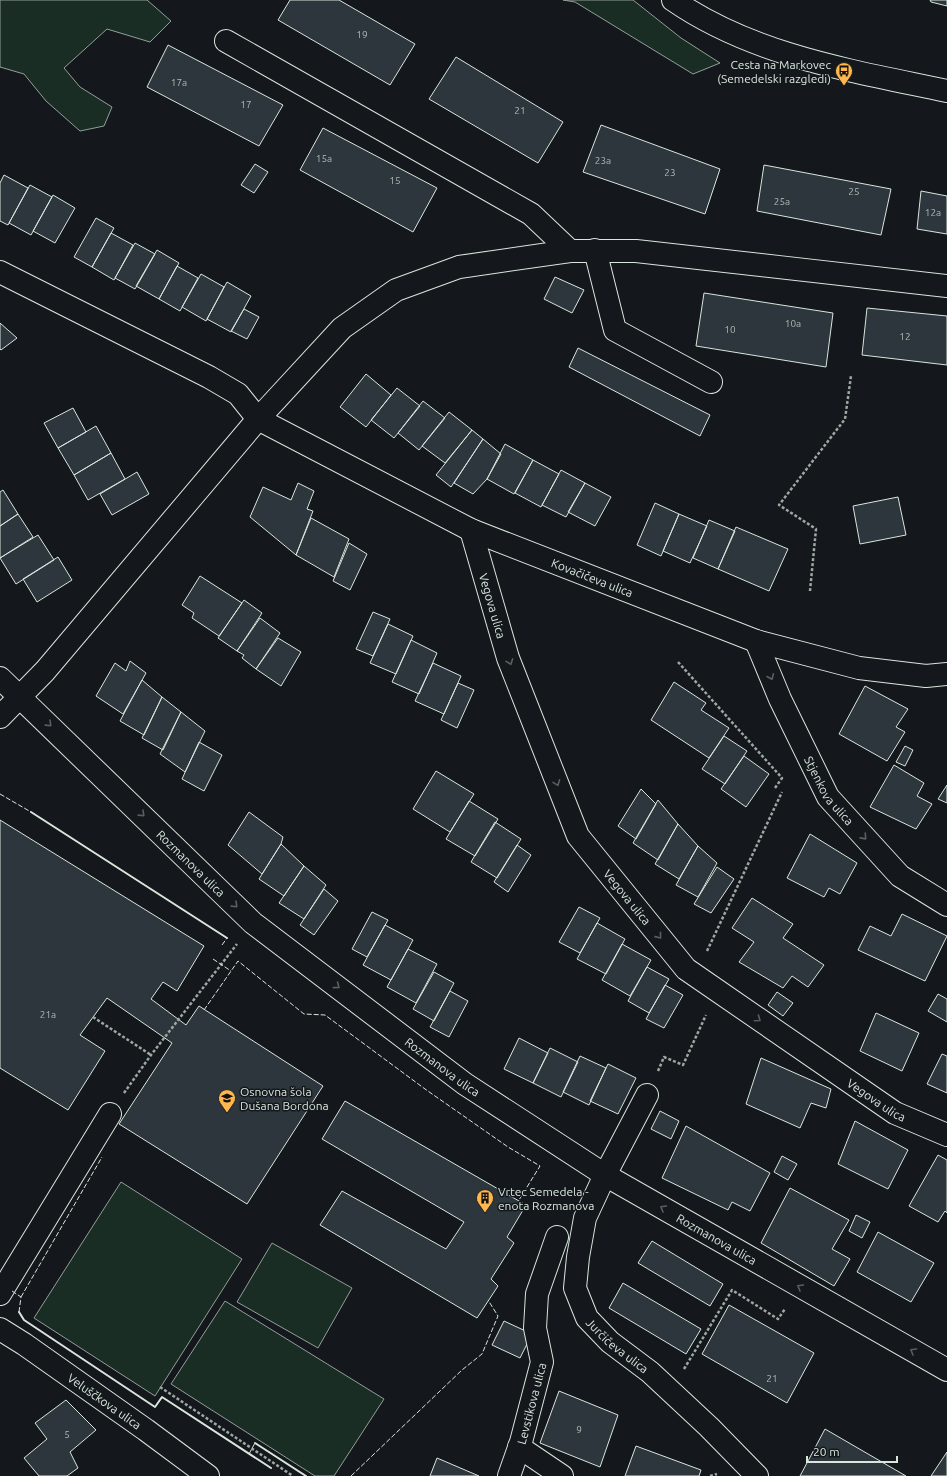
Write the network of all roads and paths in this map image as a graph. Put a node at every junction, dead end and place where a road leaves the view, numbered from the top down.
1 (673, 0) edge
2 (226, 41) dead end
3 (947, 91) edge
4 (595, 250) junction
5 (570, 251) junction
6 (0, 272) edge
7 (947, 286) edge
8 (851, 376) dead end
9 (711, 382) dead end
10 (258, 419) junction
11 (471, 530) junction
12 (810, 591) dead end
13 (756, 642) junction
14 (678, 662) dead end
15 (947, 674) edge
16 (0, 678) edge
17 (21, 697) junction
18 (0, 717) edge
19 (775, 788) dead end
20 (782, 792) dead end
21 (947, 905) edge
22 (220, 965) dead end
23 (695, 975) junction
24 (718, 991) junction
25 (93, 1018) dead end
26 (151, 1055) junction
27 (648, 1095) joint
28 (116, 1106) joint
29 (947, 1135) edge
30 (605, 1175) junction
31 (557, 1237) dead end
32 (0, 1294) edge
33 (778, 1319) dead end
34 (0, 1329) edge
35 (696, 1351) dead end
36 (947, 1370) edge
37 (160, 1387) dead end
38 (519, 1447) junction
39 (208, 1476) edge
40 (294, 1476) edge
41 (510, 1476) edge
42 (562, 1476) edge
43 (757, 1476) edge

1 - 3 street
2 - 5 street
4 - 5 street
4 - 7 street
4 - 9 street
5 - 10 street
6 - 10 street
8 - 12 path
10 - 11 street, Kovačičeva ulica
10 - 17 street
11 - 13 street, Kovačičeva ulica
11 -> 23 street, Vegova ulica
13 - 15 street, Kovačičeva ulica
13 -> 21 street, Stjenkova ulica
14 - 19 path
16 - 17 street, Rozmanova ulica
17 - 18 street
17 -> 30 street, Rozmanova ulica
20 - 23 path
22 - 26 path
23 - 24 street, Vegova ulica
24 - 27 path
24 -> 29 street, Vegova ulica
25 - 26 path
26 - 28 path
27 - 30 street, Jurčičeva ulica
28 - 32 street
36 -> 30 street, Rozmanova ulica
30 - 43 street, Jurčičeva ulica
31 - 38 street, Levstikova ulica
33 - 35 path
34 - 39 street, Veluščkova ulica
37 - 40 path
38 - 41 street, Levstikova ulica
38 - 42 street

